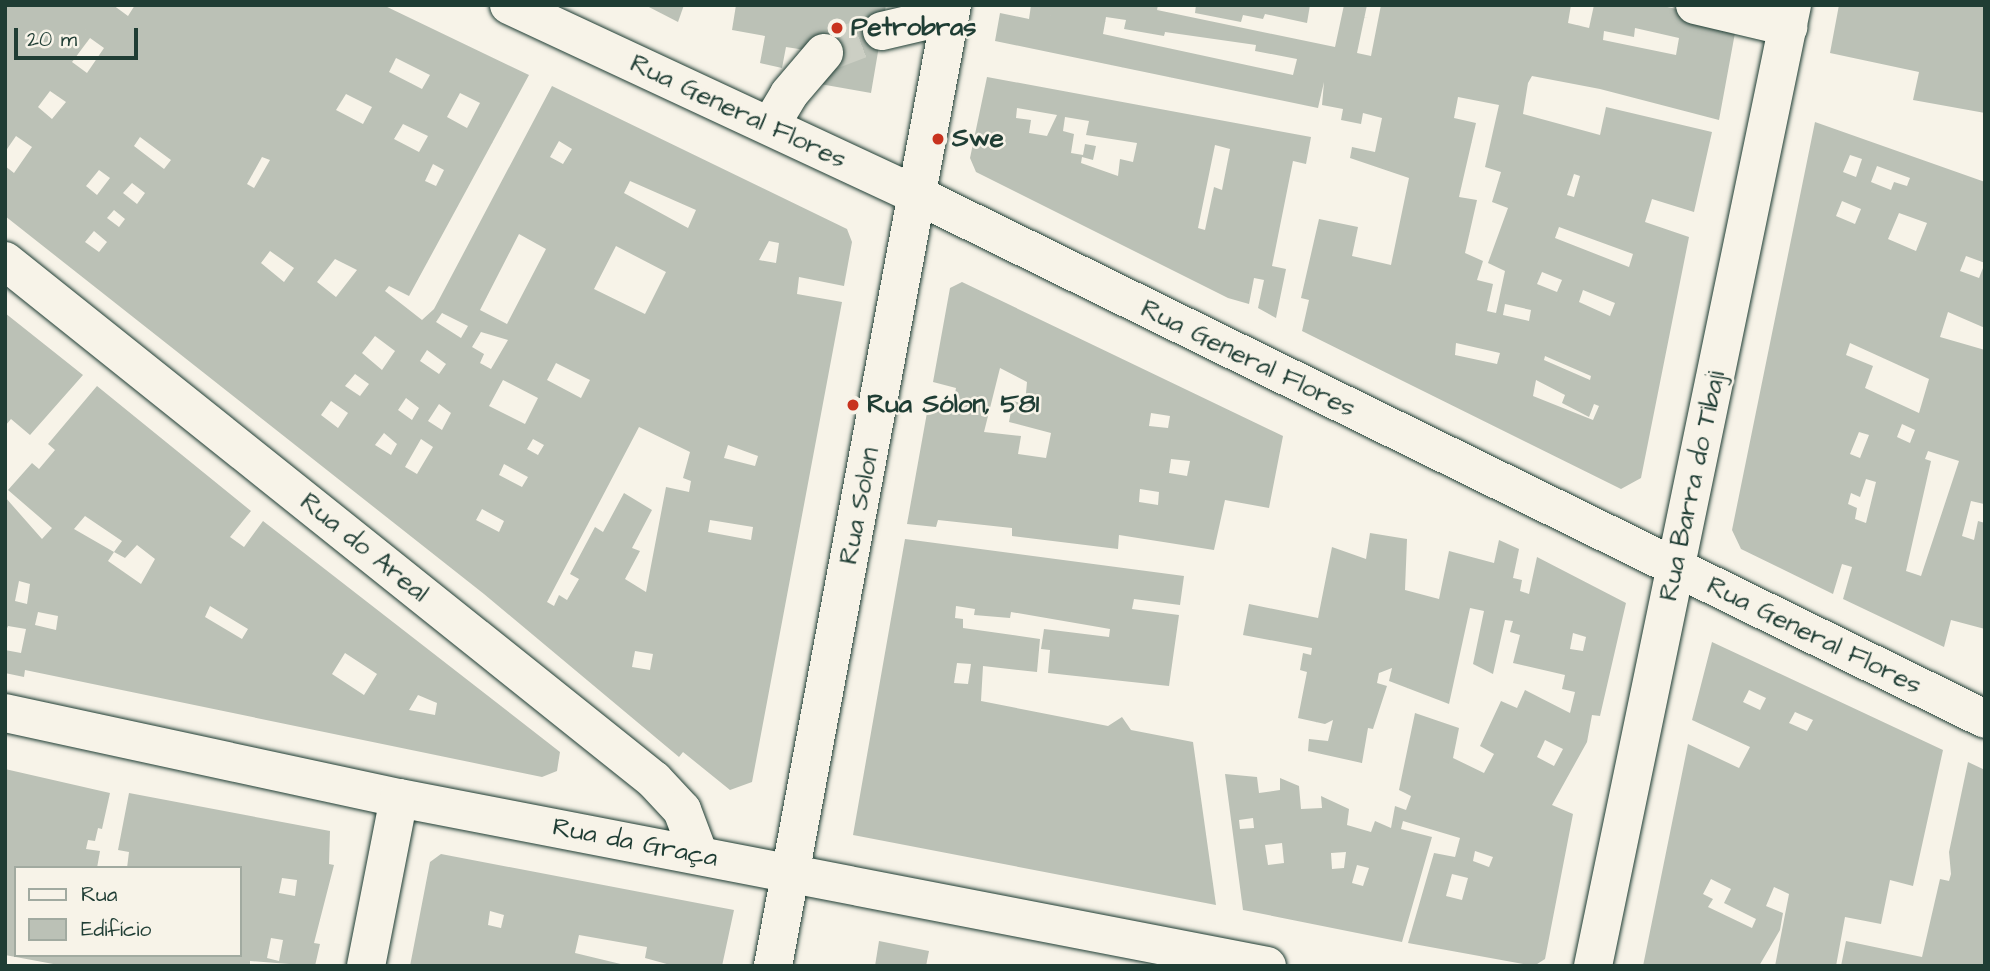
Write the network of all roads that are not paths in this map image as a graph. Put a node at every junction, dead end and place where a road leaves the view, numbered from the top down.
1 (509, 5) edge
2 (1695, 5) edge
3 (951, 10) edge
4 (1790, 16) edge
5 (881, 32) tunnel mouth
6 (824, 53) tunnel mouth
7 (771, 127) junction
8 (919, 196) junction
9 (5, 261) edge
10 (1675, 570) junction
11 (5, 713) edge
12 (1985, 719) edge
13 (399, 798) junction
14 (699, 855) junction
15 (790, 872) junction
16 (366, 966) edge
17 (773, 966) edge
18 (1267, 966) edge
19 (1593, 966) edge

1 - 7 street, Rua General Flores
2 - 4 street
3 - 5 street
3 - 8 street, Rua Solon
4 - 10 street, Rua Barra do Tibaji
6 - 7 street
7 - 8 street, Rua General Flores
8 - 10 street, Rua General Flores
8 - 15 street, Rua Solon
9 - 14 street, Rua do Areal
10 - 12 street, Rua General Flores
10 - 19 street, Rua Barra do Tibaji
11 - 13 street, Rua da Graça
13 - 14 street, Rua da Graça
13 - 16 street
14 - 15 street, Rua da Graça
15 - 17 street, Rua Solon
15 - 18 street, Rua da Graça

